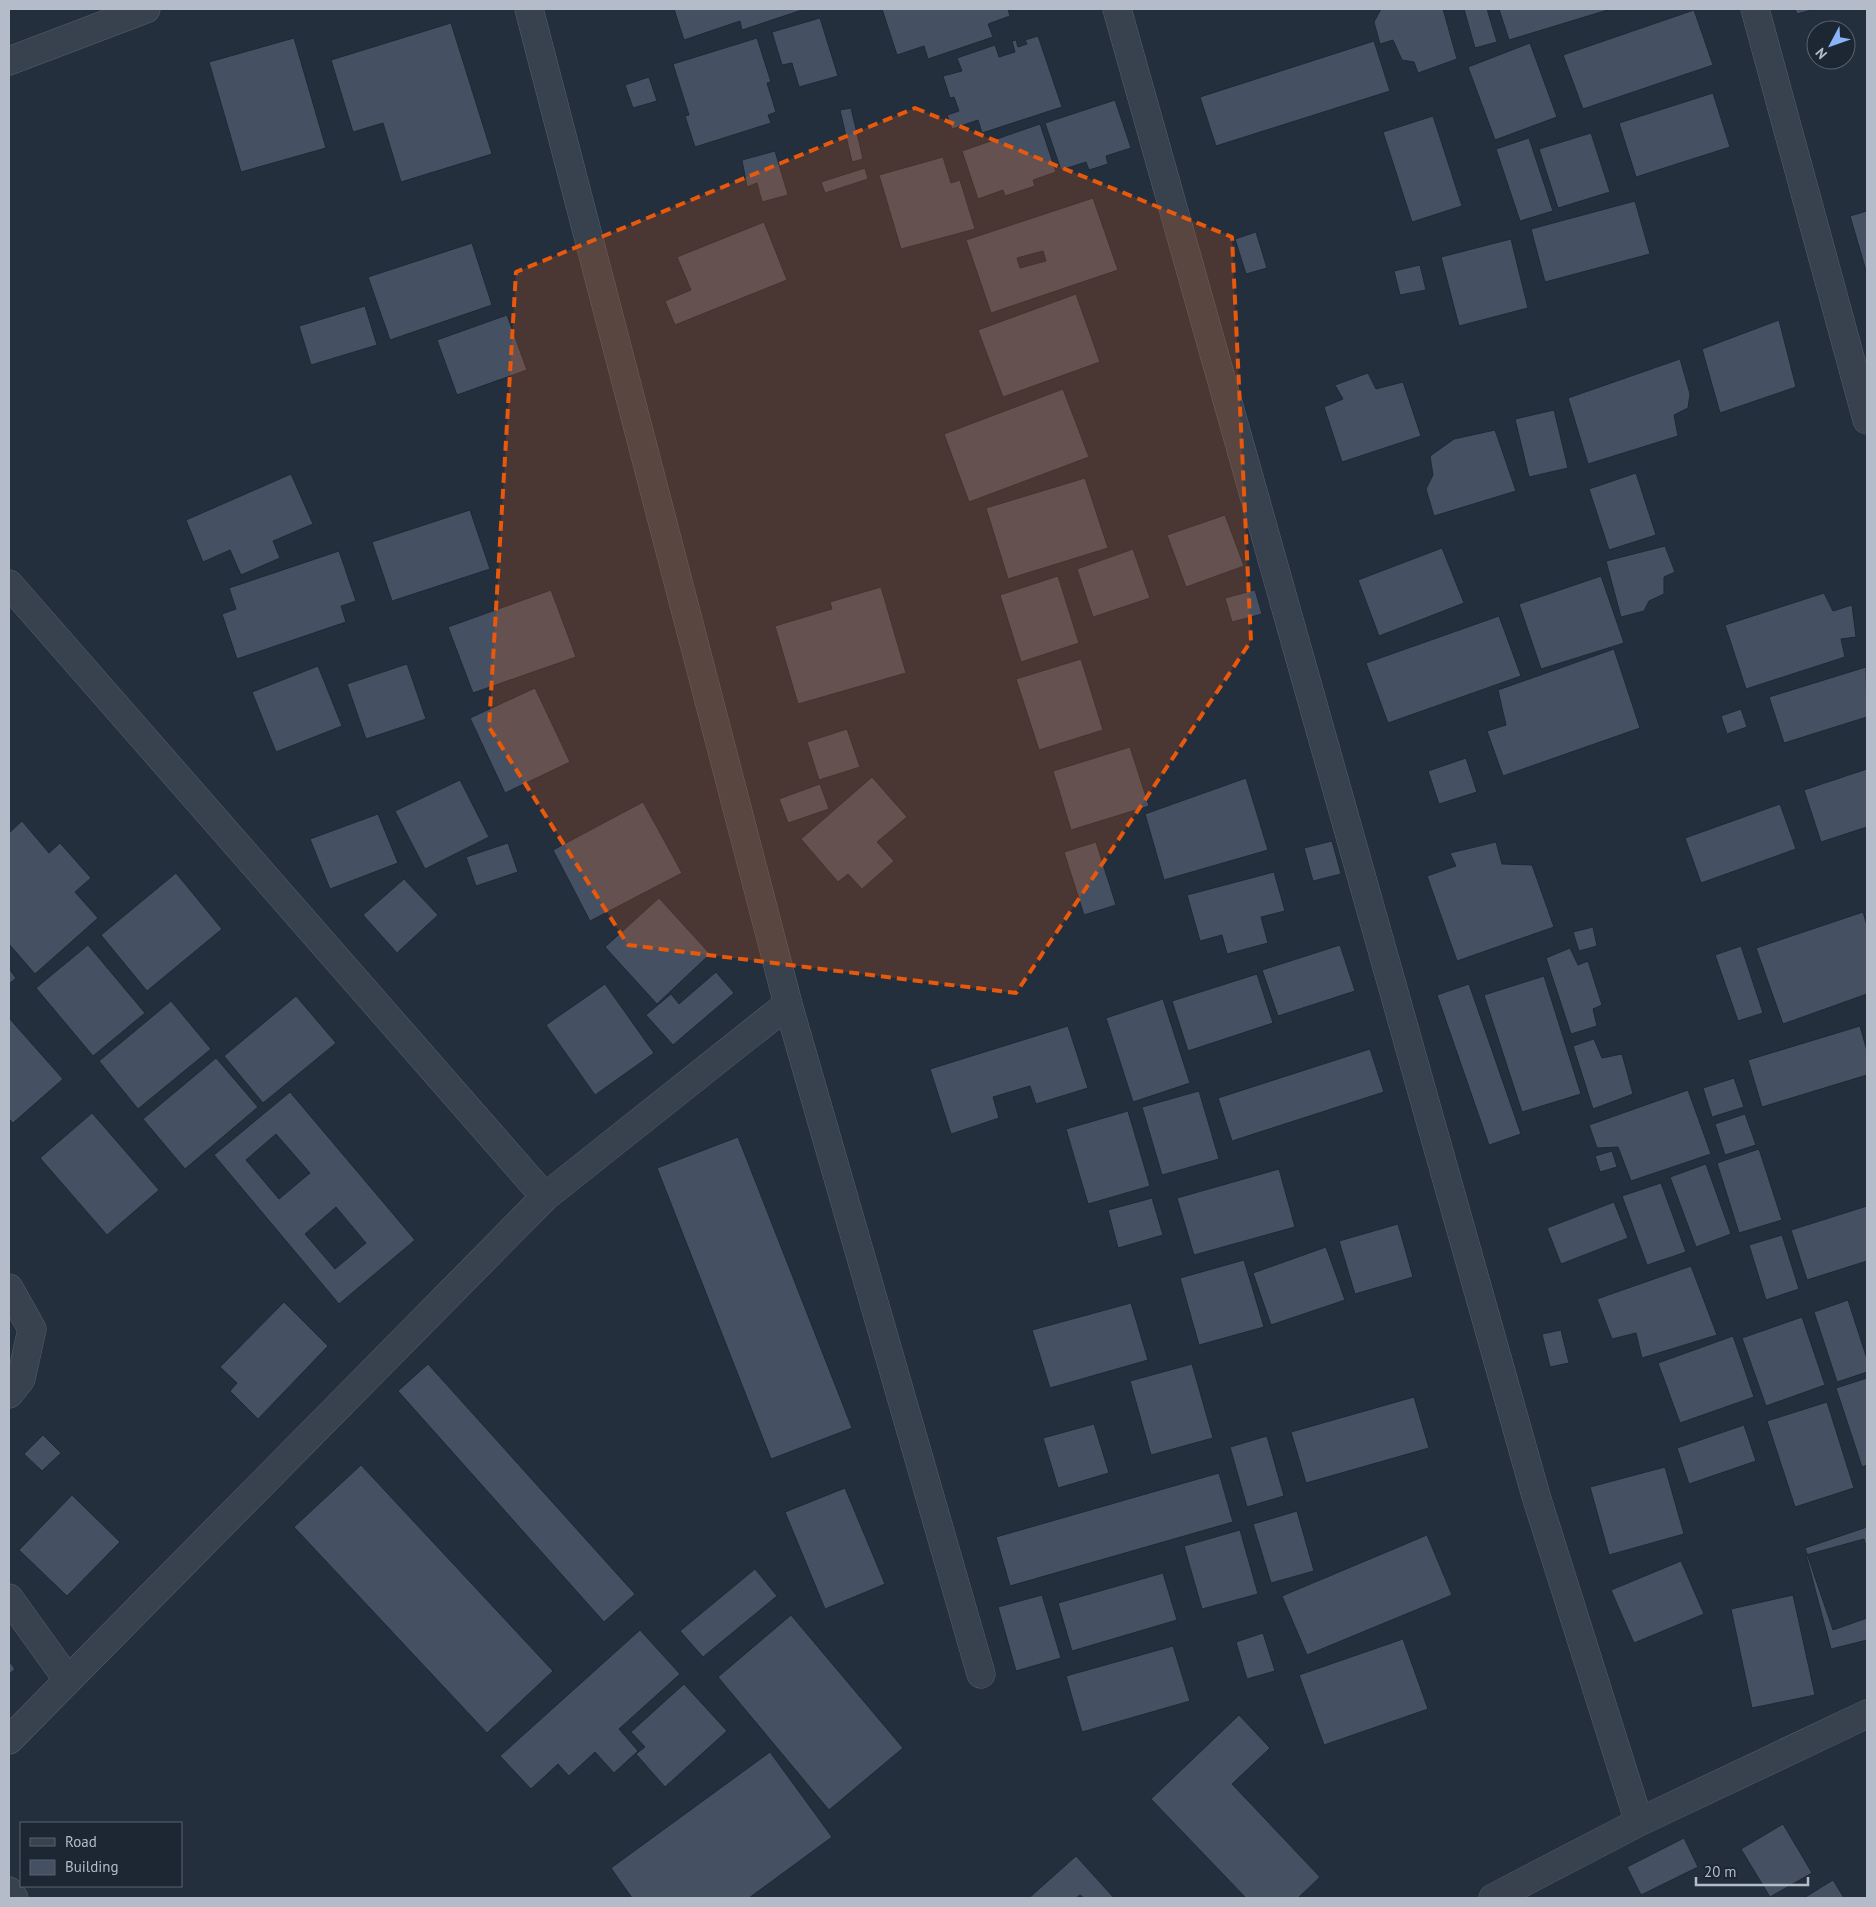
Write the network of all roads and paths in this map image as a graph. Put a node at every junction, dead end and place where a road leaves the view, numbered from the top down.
1 (146, 9) edge
2 (529, 9) edge
3 (1117, 9) edge
4 (1755, 9) edge
5 (9, 61) edge
6 (1867, 420) edge
7 (9, 584) edge
8 (788, 1004) junction
9 (544, 1197) junction
10 (9, 1288) edge
11 (9, 1394) edge
12 (9, 1598) edge
13 (982, 1674) dead end
14 (68, 1680) junction
15 (1867, 1714) edge
16 (9, 1740) edge
17 (1639, 1822) junction
18 (9, 1891) edge
19 (14, 1898) edge
20 (1493, 1898) edge

1 - 5 street
2 - 8 street
3 - 17 street
4 - 6 street
7 - 9 street
8 - 9 street
8 - 13 street
9 - 14 street
10 - 11 street
12 - 14 street
14 - 16 street
15 - 17 street
17 - 20 street
18 - 19 street

